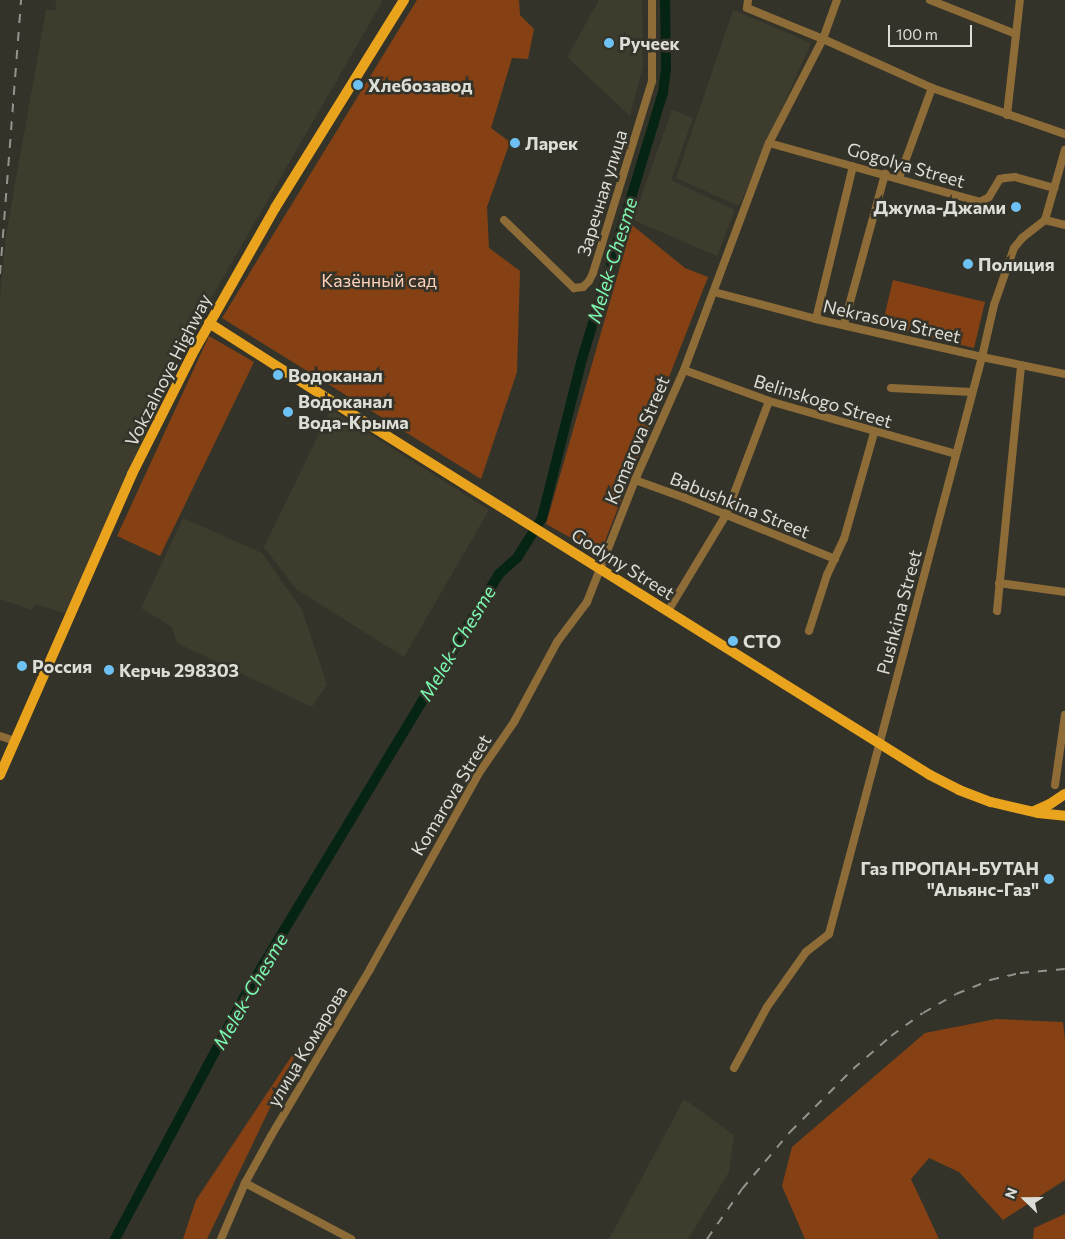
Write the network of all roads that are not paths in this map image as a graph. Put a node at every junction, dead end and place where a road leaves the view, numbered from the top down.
1 (404, 0) edge
2 (652, 0) edge
3 (748, 0) edge
4 (837, 0) edge
5 (930, 0) edge
6 (1020, 0) edge
7 (1016, 34) junction
8 (822, 39) junction
9 (932, 88) junction
10 (1007, 115) junction
11 (1065, 134) edge
12 (769, 143) junction
13 (1065, 150) edge
14 (853, 166) junction
15 (886, 174) junction
16 (898, 178) junction
17 (1054, 188) junction
18 (504, 220) dead end
19 (1045, 220) junction
20 (1065, 225) edge
21 (714, 292) junction
22 (816, 319) junction
23 (209, 323) junction
24 (844, 324) junction
25 (982, 358) junction
26 (1021, 366) junction
27 (684, 370) junction
28 (1065, 374) edge
29 (891, 388) dead end
30 (972, 392) junction
31 (769, 401) junction
32 (874, 433) junction
33 (956, 454) junction
34 (635, 480) junction
35 (726, 515) junction
36 (835, 559) junction
37 (600, 568) junction
38 (999, 583) junction
39 (1065, 592) edge
40 (668, 611) junction
41 (997, 611) dead end
42 (809, 631) dead end
43 (1065, 715) edge
44 (0, 736) edge
45 (15, 741) junction
46 (880, 745) junction
47 (0, 775) edge
48 (1055, 784) dead end
49 (1065, 794) edge
50 (1031, 812) junction
51 (1065, 816) edge
52 (734, 1068) dead end
53 (245, 1183) junction
54 (221, 1239) edge
55 (351, 1239) edge

1 - 23 main road, Vokzalnoye Highway
2 - 18 street, Заречная улица
3 - 8 street
4 - 8 street, Komarova Street
5 - 7 street
6 - 7 street
7 - 10 street
8 - 9 street
8 - 12 street, Komarova Street
9 - 10 street
9 - 16 street
10 - 11 street
12 - 14 street, Gogolya Street
12 - 21 street, Komarova Street
13 - 17 street
14 - 15 street, Gogolya Street
14 - 22 street
15 - 16 street, Gogolya Street
15 - 24 street
16 - 17 street, Gogolya Street
17 - 19 street
19 - 20 street
19 - 25 street, Pushkina Street
21 - 22 street, Nekrasova Street
21 - 27 street, Komarova Street
22 - 24 street, Nekrasova Street
23 - 37 main road, Godyny Street
23 - 45 main road, Vokzalnoye Highway
24 - 25 street, Nekrasova Street
25 - 26 street, Nekrasova Street
25 - 30 street, Pushkina Street
26 - 28 street, Nekrasova Street
26 - 38 street
27 - 31 street, Belinskogo Street
27 - 34 street, Komarova Street
29 - 30 street
30 - 33 street, Pushkina Street
31 - 32 street, Belinskogo Street
31 - 35 street
32 - 33 street, Belinskogo Street
32 - 36 street
33 - 46 street, Pushkina Street
34 - 35 street, Babushkina Street
34 - 37 street, Komarova Street
35 - 36 street, Babushkina Street
35 - 40 street
36 - 42 street
37 - 40 main road, Godyny Street
37 - 53 street, Komarova Street
38 - 39 street
38 - 41 street
40 - 46 main road, Godyny Street
43 - 48 street
44 - 45 street
45 - 47 main road, Vokzalnoye Highway
46 - 50 main road, Godyny Street
46 - 52 street, Pushkina Street
49 - 50 main road
50 - 51 main road, Godyny Street
53 - 54 street
53 - 55 street

